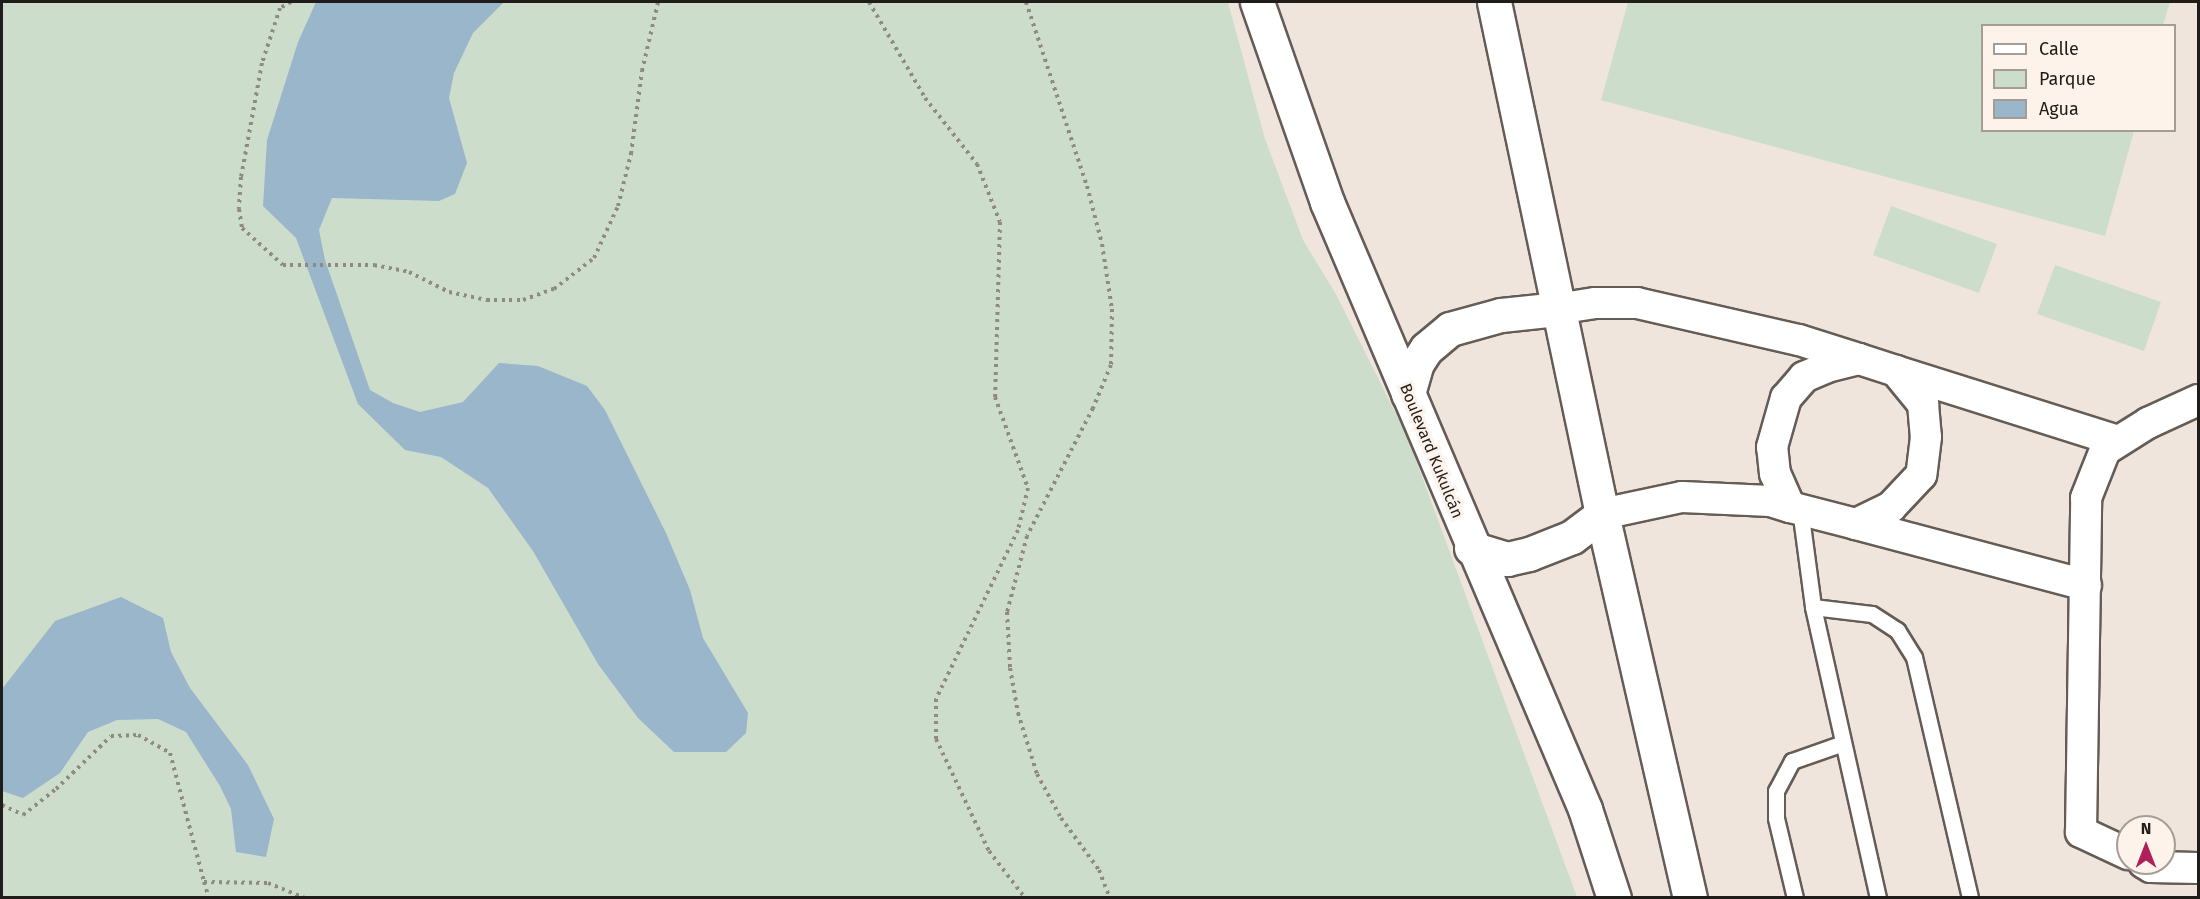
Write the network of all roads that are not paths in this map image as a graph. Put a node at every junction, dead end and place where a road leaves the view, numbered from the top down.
1 (1257, 2) edge
2 (1494, 2) edge
3 (1557, 309) junction
4 (1859, 359) junction
5 (1896, 371) junction
6 (1408, 394) junction
7 (2199, 400) edge
8 (2118, 441) junction
9 (1795, 508) junction
10 (1602, 514) junction
11 (1856, 524) junction
12 (1471, 548) junction
13 (2086, 585) junction
14 (1813, 607) junction
15 (1843, 743) junction
16 (2116, 848) edge
17 (2176, 868) edge
18 (2199, 868) edge
19 (1614, 897) edge
20 (1690, 897) edge
21 (1795, 897) edge
22 (1878, 897) edge
23 (1970, 897) edge

1 - 6 main road, Boulevard Kukulcán
2 - 3 main road
3 - 4 street
3 - 6 main road
3 - 10 main road
4 - 5 street
4 - 9 street
5 - 8 street
5 - 11 street
6 - 12 main road, Boulevard Kukulcán
7 - 8 street
8 - 13 street
9 - 10 street
9 - 11 street
9 - 14 lane
10 - 12 main road
10 - 20 main road
11 - 13 street
12 - 19 main road, Boulevard Kukulcán
13 - 16 street
14 - 15 lane
14 - 23 lane
15 - 21 lane
15 - 22 lane
17 - 18 street

